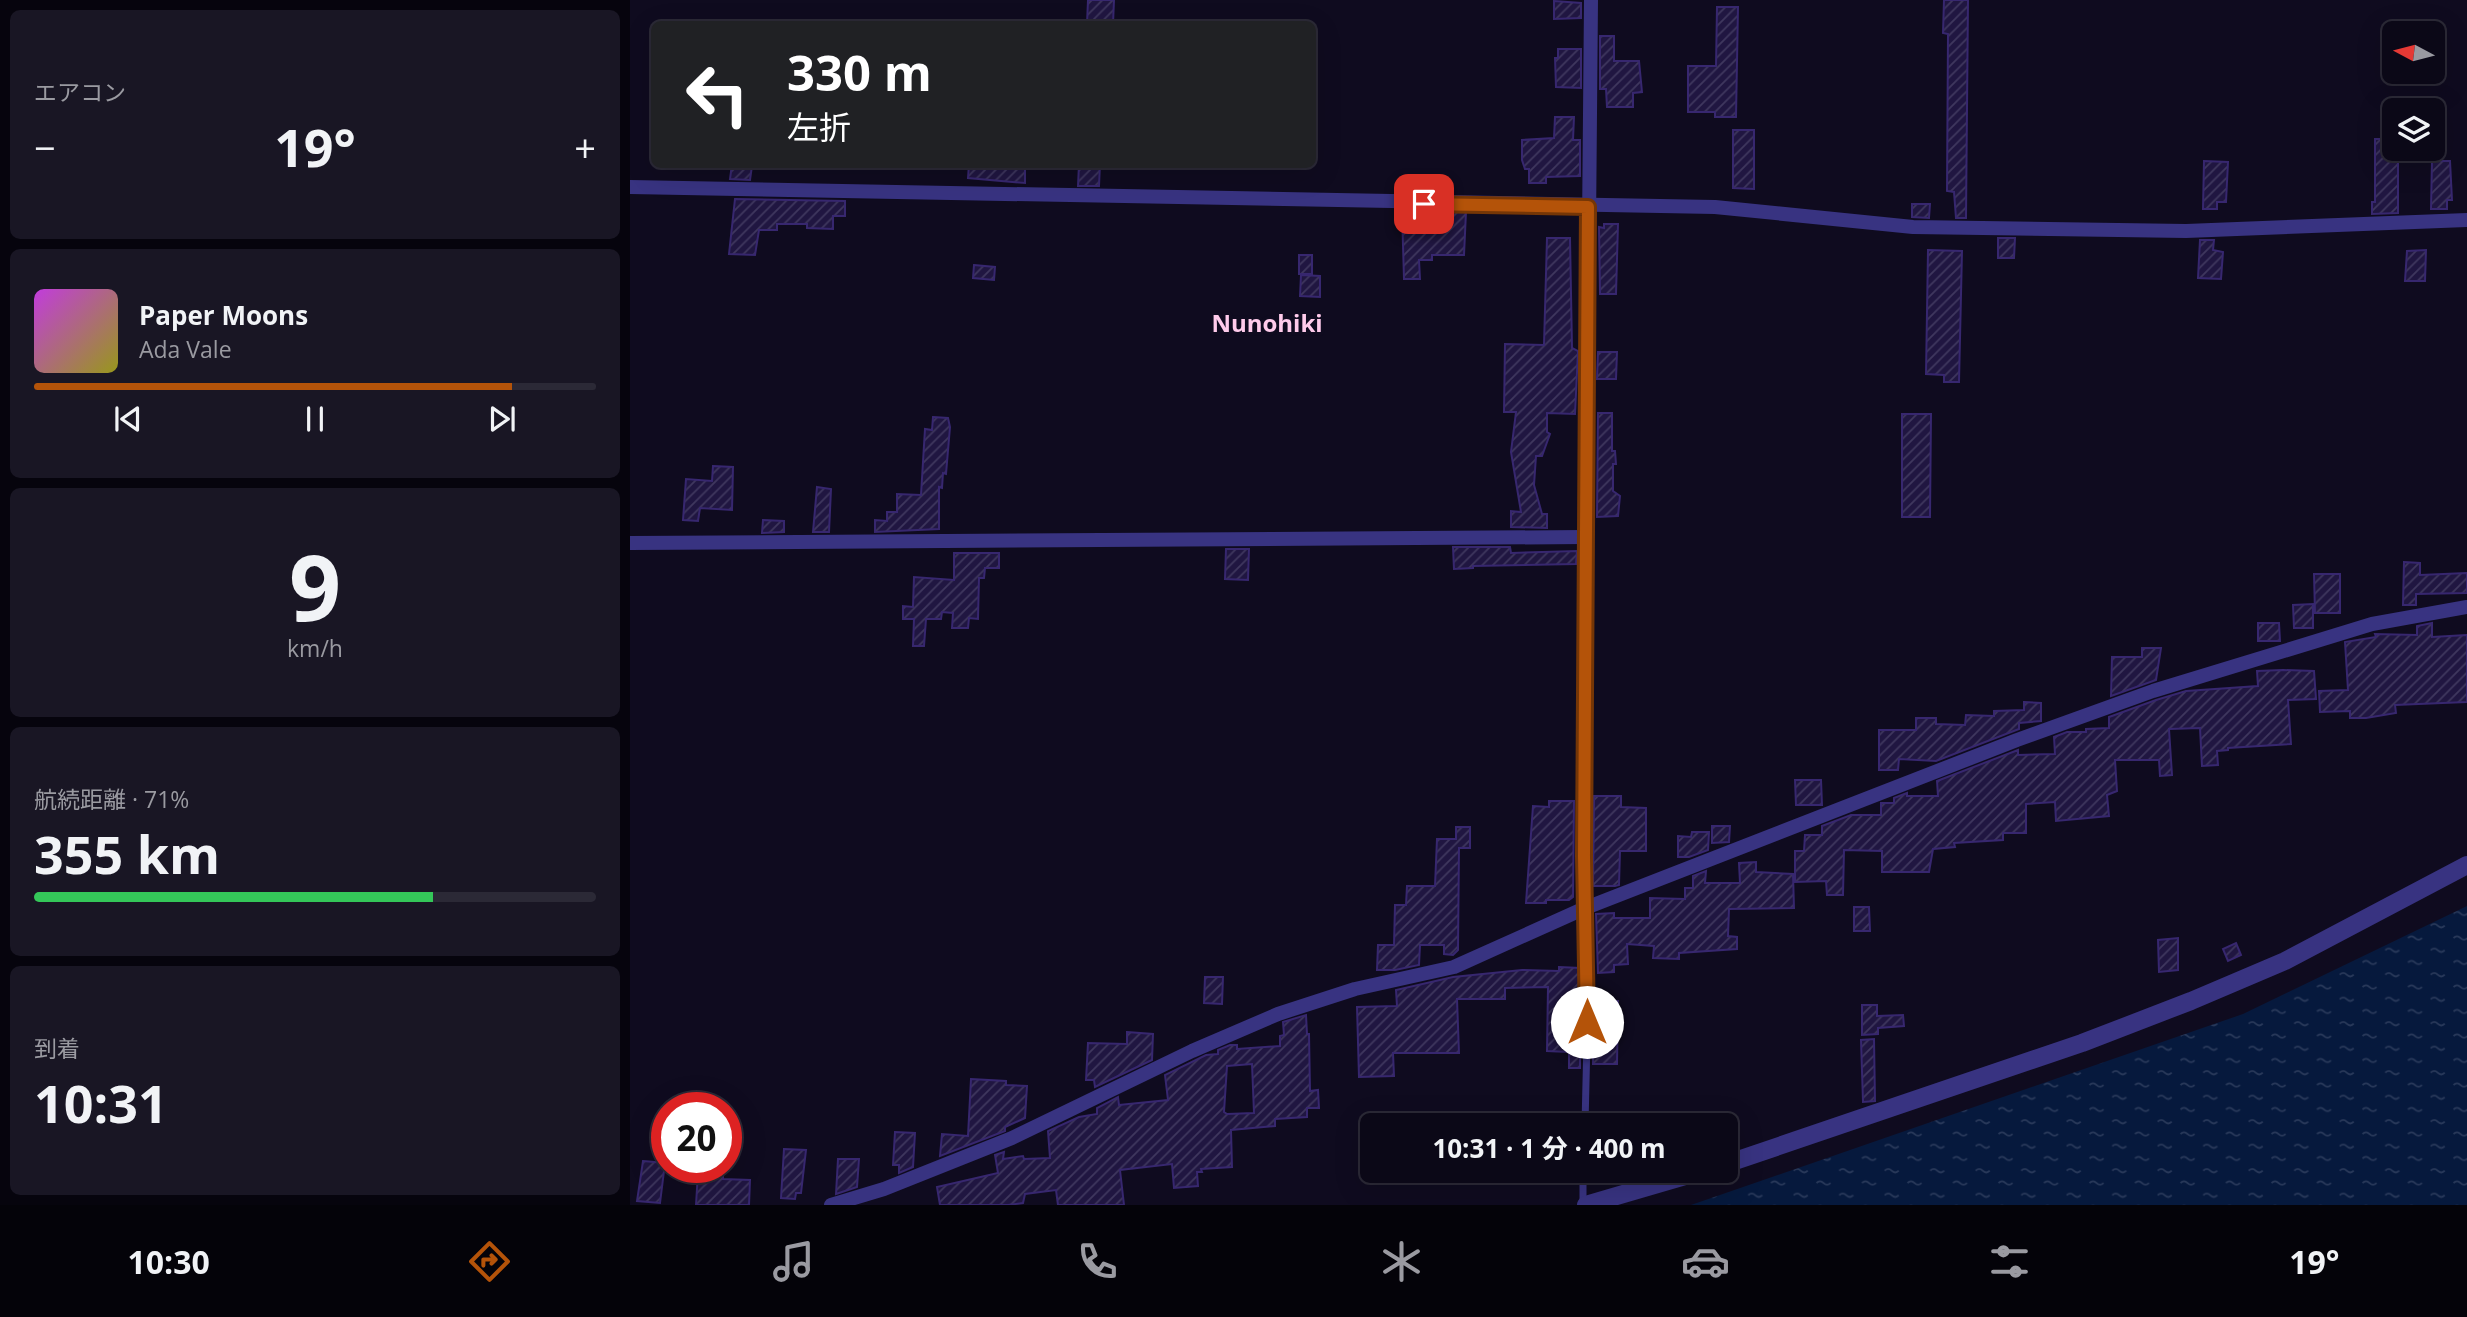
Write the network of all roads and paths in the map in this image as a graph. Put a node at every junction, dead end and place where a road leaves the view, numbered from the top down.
1 (1591, 0) edge
2 (630, 187) edge
3 (1588, 207) junction
4 (2467, 220) edge
5 (1584, 537) junction
6 (630, 543) edge
7 (2467, 607) edge
8 (2467, 865) edge
9 (1584, 909) junction
10 (1585, 1113) edge
11 (1738, 1160) edge
12 (1583, 1183) edge
13 (1660, 1183) edge
14 (831, 1205) edge
15 (1584, 1205) edge

1 - 3 street
2 - 3 street
3 - 4 street
3 - 5 street
5 - 6 street
5 - 9 street
7 - 9 street
8 - 11 street
9 - 10 lane
9 - 14 street
12 - 15 lane
13 - 15 street

